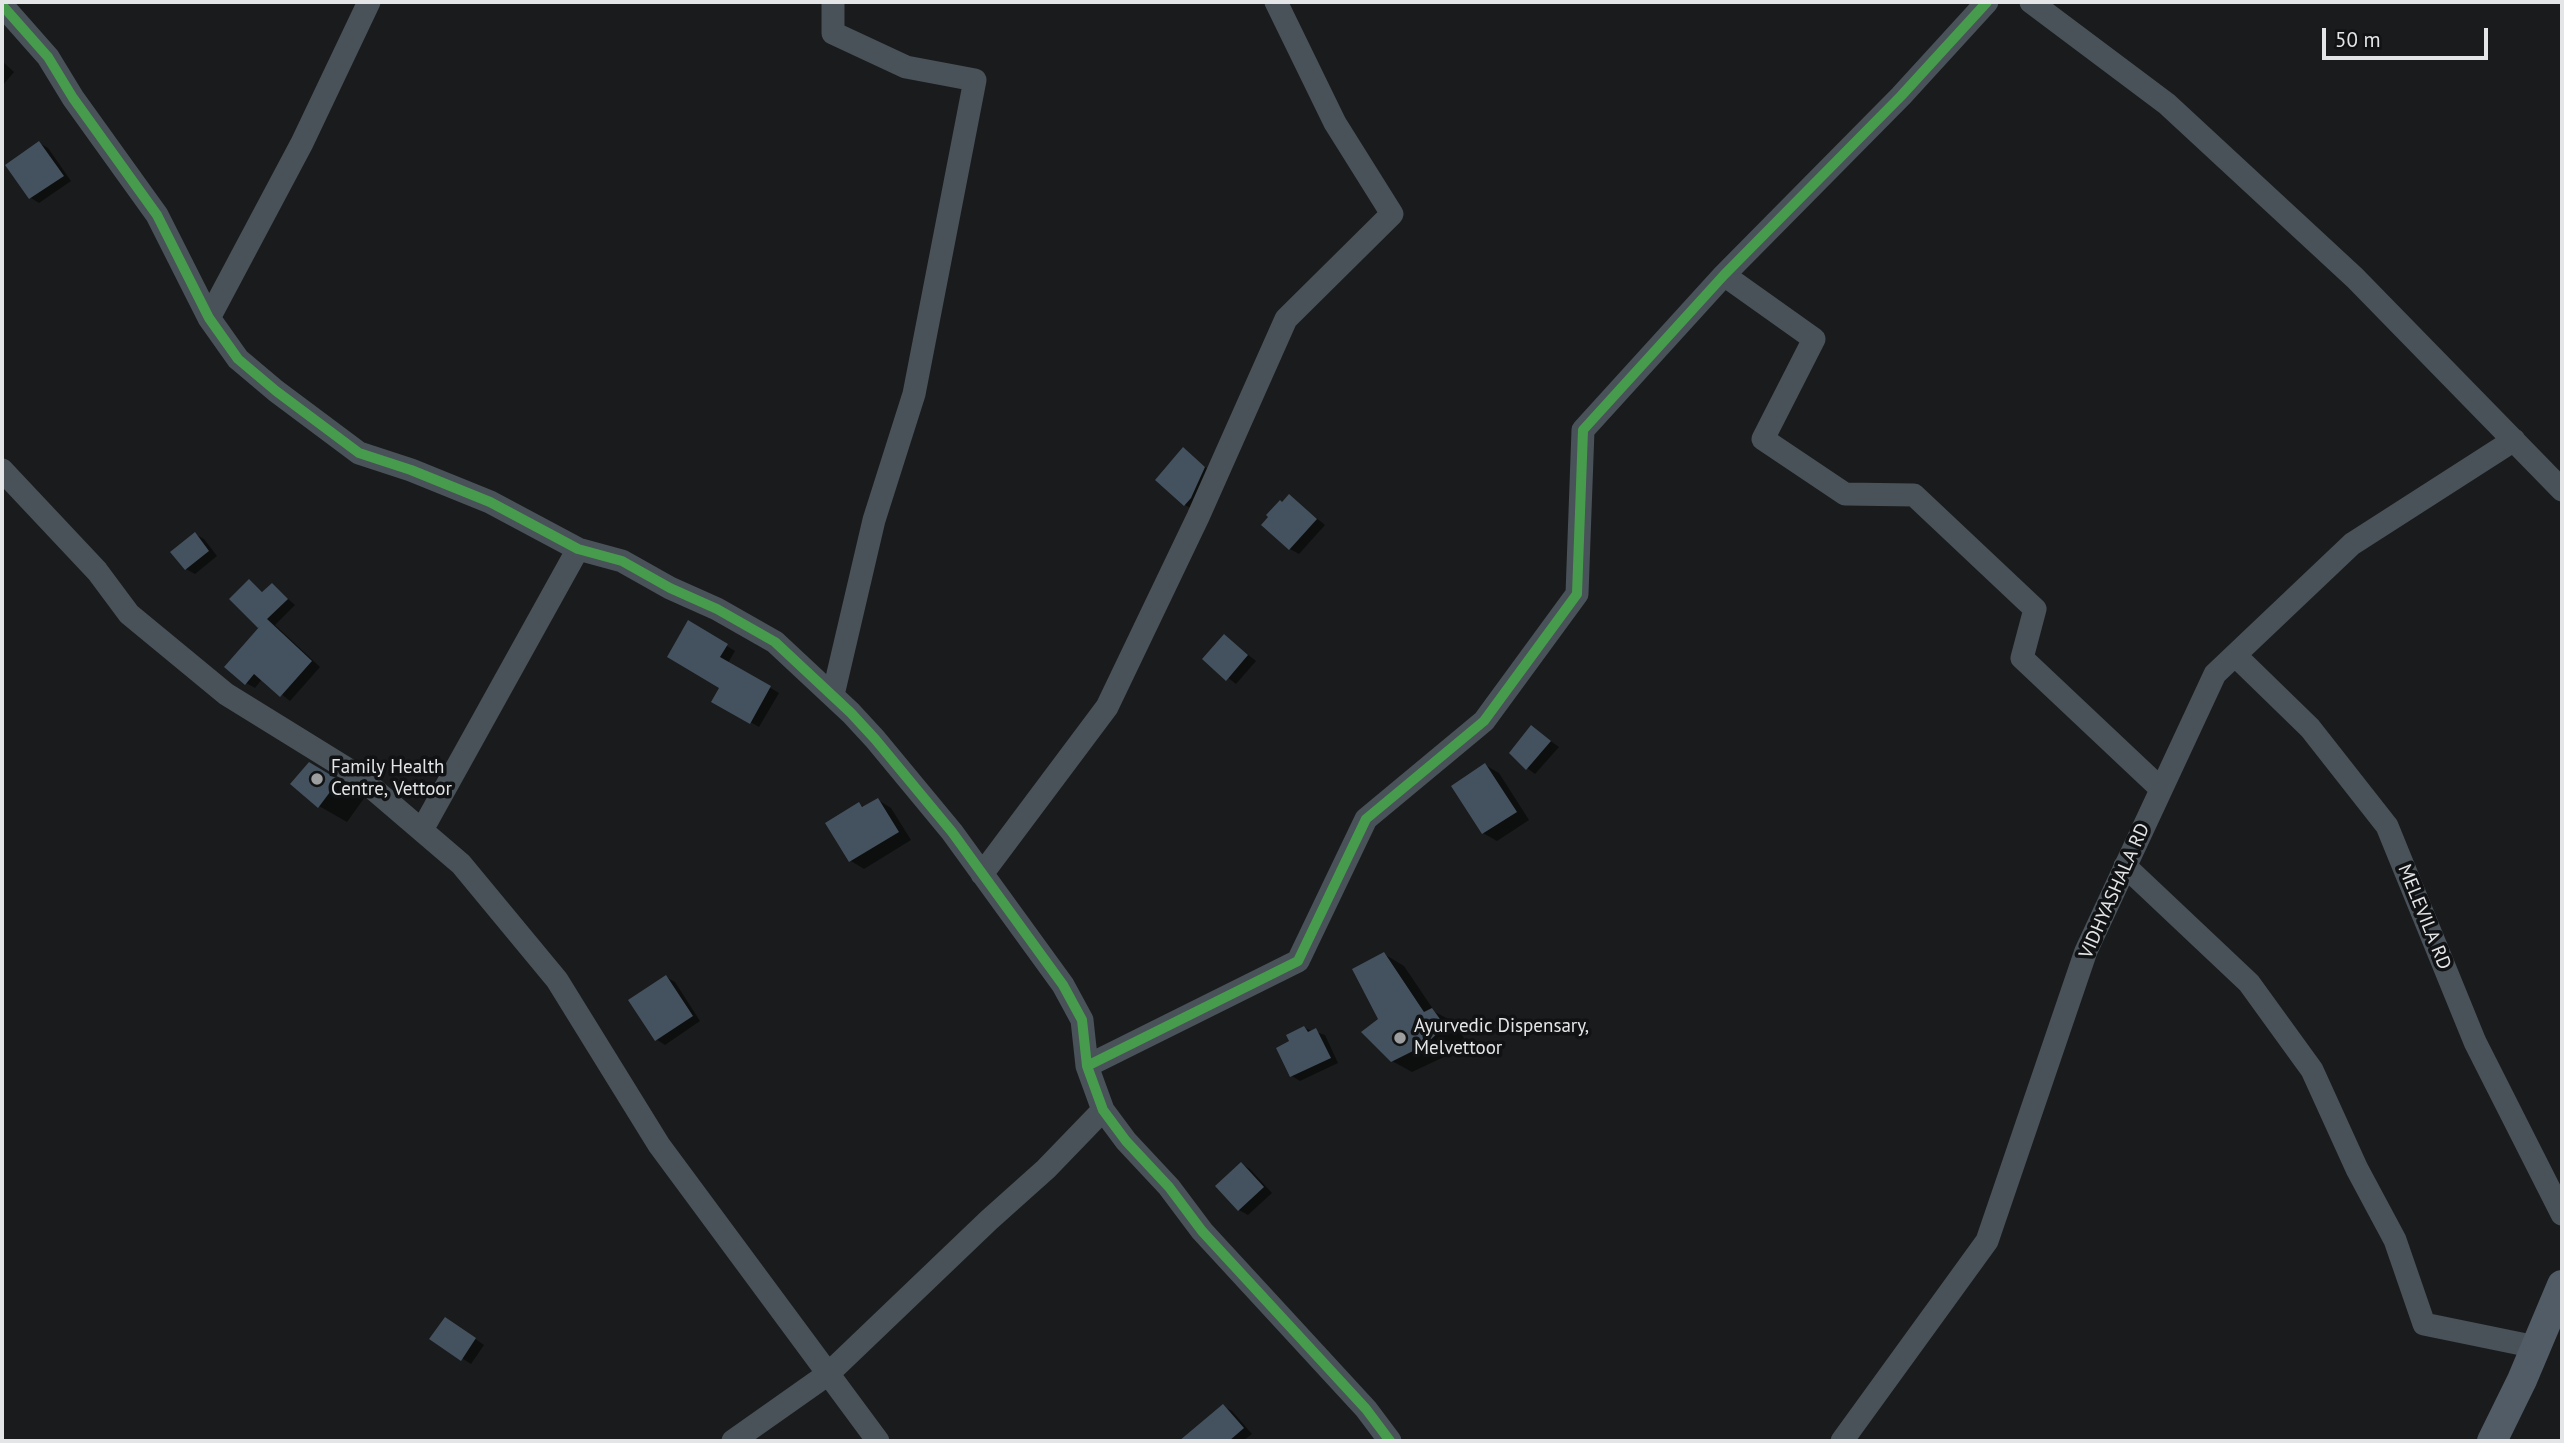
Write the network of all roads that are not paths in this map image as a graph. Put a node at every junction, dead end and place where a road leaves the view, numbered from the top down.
1 (369, 2) edge
2 (833, 2) edge
3 (1276, 2) edge
4 (1987, 2) edge
5 (2031, 2) edge
6 (2, 5) edge
7 (1724, 275) junction
8 (209, 318) junction
9 (2514, 440) junction
10 (2, 470) edge
11 (2562, 489) edge
12 (578, 550) junction
13 (2235, 655) junction
14 (833, 695) junction
15 (2161, 789) junction
16 (422, 830) junction
17 (2125, 866) junction
18 (982, 874) junction
19 (1087, 1066) junction
20 (1103, 1110) junction
21 (2562, 1214) edge
22 (2562, 1285) edge
23 (2536, 1348) junction
24 (828, 1374) junction
25 (733, 1441) edge
26 (878, 1441) edge
27 (1390, 1441) edge
28 (1842, 1441) edge
29 (2492, 1441) edge

1 - 8 street
2 - 14 street
3 - 18 street
4 - 7 street
5 - 9 street
6 - 8 street
7 - 15 street
7 - 19 street
8 - 12 street
9 - 11 street
9 - 13 street, VIDHYASHALA RD
10 - 16 street
12 - 14 street
12 - 16 street
13 - 15 street, VIDHYASHALA RD
13 - 21 street, MELEVILA RD
14 - 18 street
15 - 17 street, VIDHYASHALA RD
16 - 24 street
17 - 23 street
17 - 28 street, VIDHYASHALA RD
18 - 19 street
19 - 20 street
20 - 24 street
20 - 27 street
22 - 23 main road
23 - 29 main road
24 - 25 street
24 - 26 street

